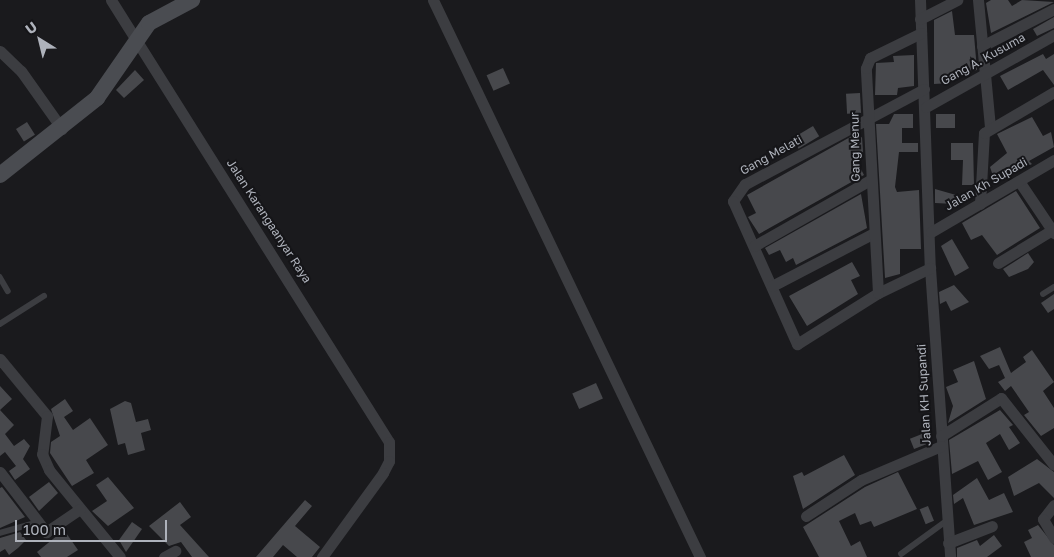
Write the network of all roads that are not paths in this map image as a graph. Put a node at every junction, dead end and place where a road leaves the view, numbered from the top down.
1 (111, 0) edge
2 (192, 0) edge
3 (433, 0) edge
4 (920, 0) edge
5 (957, 0) edge
6 (978, 0) edge
7 (1054, 9) edge
8 (920, 19) junction
9 (921, 32) junction
10 (1054, 35) edge
11 (138, 36) junction
12 (982, 46) junction
13 (0, 51) edge
14 (985, 72) junction
15 (924, 88) junction
16 (1054, 92) edge
17 (926, 107) junction
18 (869, 119) junction
19 (990, 127) junction
20 (62, 129) junction
21 (1054, 160) edge
22 (0, 176) edge
23 (870, 180) junction
24 (1019, 181) junction
25 (980, 204) junction
26 (1053, 231) edge
27 (931, 232) junction
28 (872, 234) junction
29 (754, 246) junction
30 (998, 263) dead end
31 (930, 268) junction
32 (0, 276) edge
33 (772, 286) junction
34 (1054, 287) edge
35 (8, 291) dead end
36 (878, 293) junction
37 (1043, 294) dead end
38 (44, 296) dead end
39 (0, 324) edge
40 (0, 359) edge
41 (941, 441) junction
42 (1054, 465) edge
43 (0, 472) edge
44 (1054, 505) edge
45 (80, 510) junction
46 (806, 516) dead end
47 (38, 522) junction
48 (945, 522) junction
49 (992, 526) dead end
50 (0, 533) edge
51 (1054, 538) edge
52 (948, 542) junction
53 (175, 551) dead end
54 (900, 554) dead end
55 (120, 557) edge
56 (164, 557) edge
57 (322, 557) edge
58 (700, 557) edge
59 (950, 557) edge

1 - 11 street, Jalan Karangaanyar Raya
2 - 11 main road
3 - 58 street
4 - 8 street, Gang A. Kusuma
5 - 8 street
6 - 12 street
7 - 12 street
8 - 9 street, Gang A. Kusuma
9 - 15 street, Gang A. Kusuma
9 - 18 street, Gang Menur
10 - 14 street, Gang A. Kusuma
11 - 20 main road
11 - 57 street, Jalan Karangaanyar Raya
12 - 14 street
13 - 20 street
14 - 17 street, Gang A. Kusuma
14 - 19 street
15 - 17 street
15 - 18 street, Gang Melati
16 - 19 street
17 - 27 street
18 - 23 street, Gang Menur
18 - 29 street, Gang Melati
19 - 25 street
20 - 22 main road
21 - 24 street, Jalan Kh Supadi
23 - 28 street, Gang Menur
23 - 29 street
24 - 25 street, Jalan Kh Supadi
24 - 26 street
25 - 27 street, Jalan Kh Supadi
26 - 30 street
27 - 31 street, Jalan KH Supandi
28 - 33 street
28 - 36 street, Gang Menur
29 - 33 street, Gang Melati
31 - 36 street, Gang Melati
31 - 41 street, Jalan KH Supandi
32 - 35 lane
33 - 36 street, Gang Melati
34 - 37 lane
38 - 39 lane
40 - 45 street
41 - 42 street
41 - 46 street
41 - 48 street, Jalan KH Supandi
43 - 47 street
44 - 51 street
45 - 47 street
45 - 55 street
47 - 50 lane
48 - 52 street, Jalan KH Supandi
48 - 54 lane
49 - 52 street
52 - 59 street, Jalan KH Supandi
53 - 56 street

